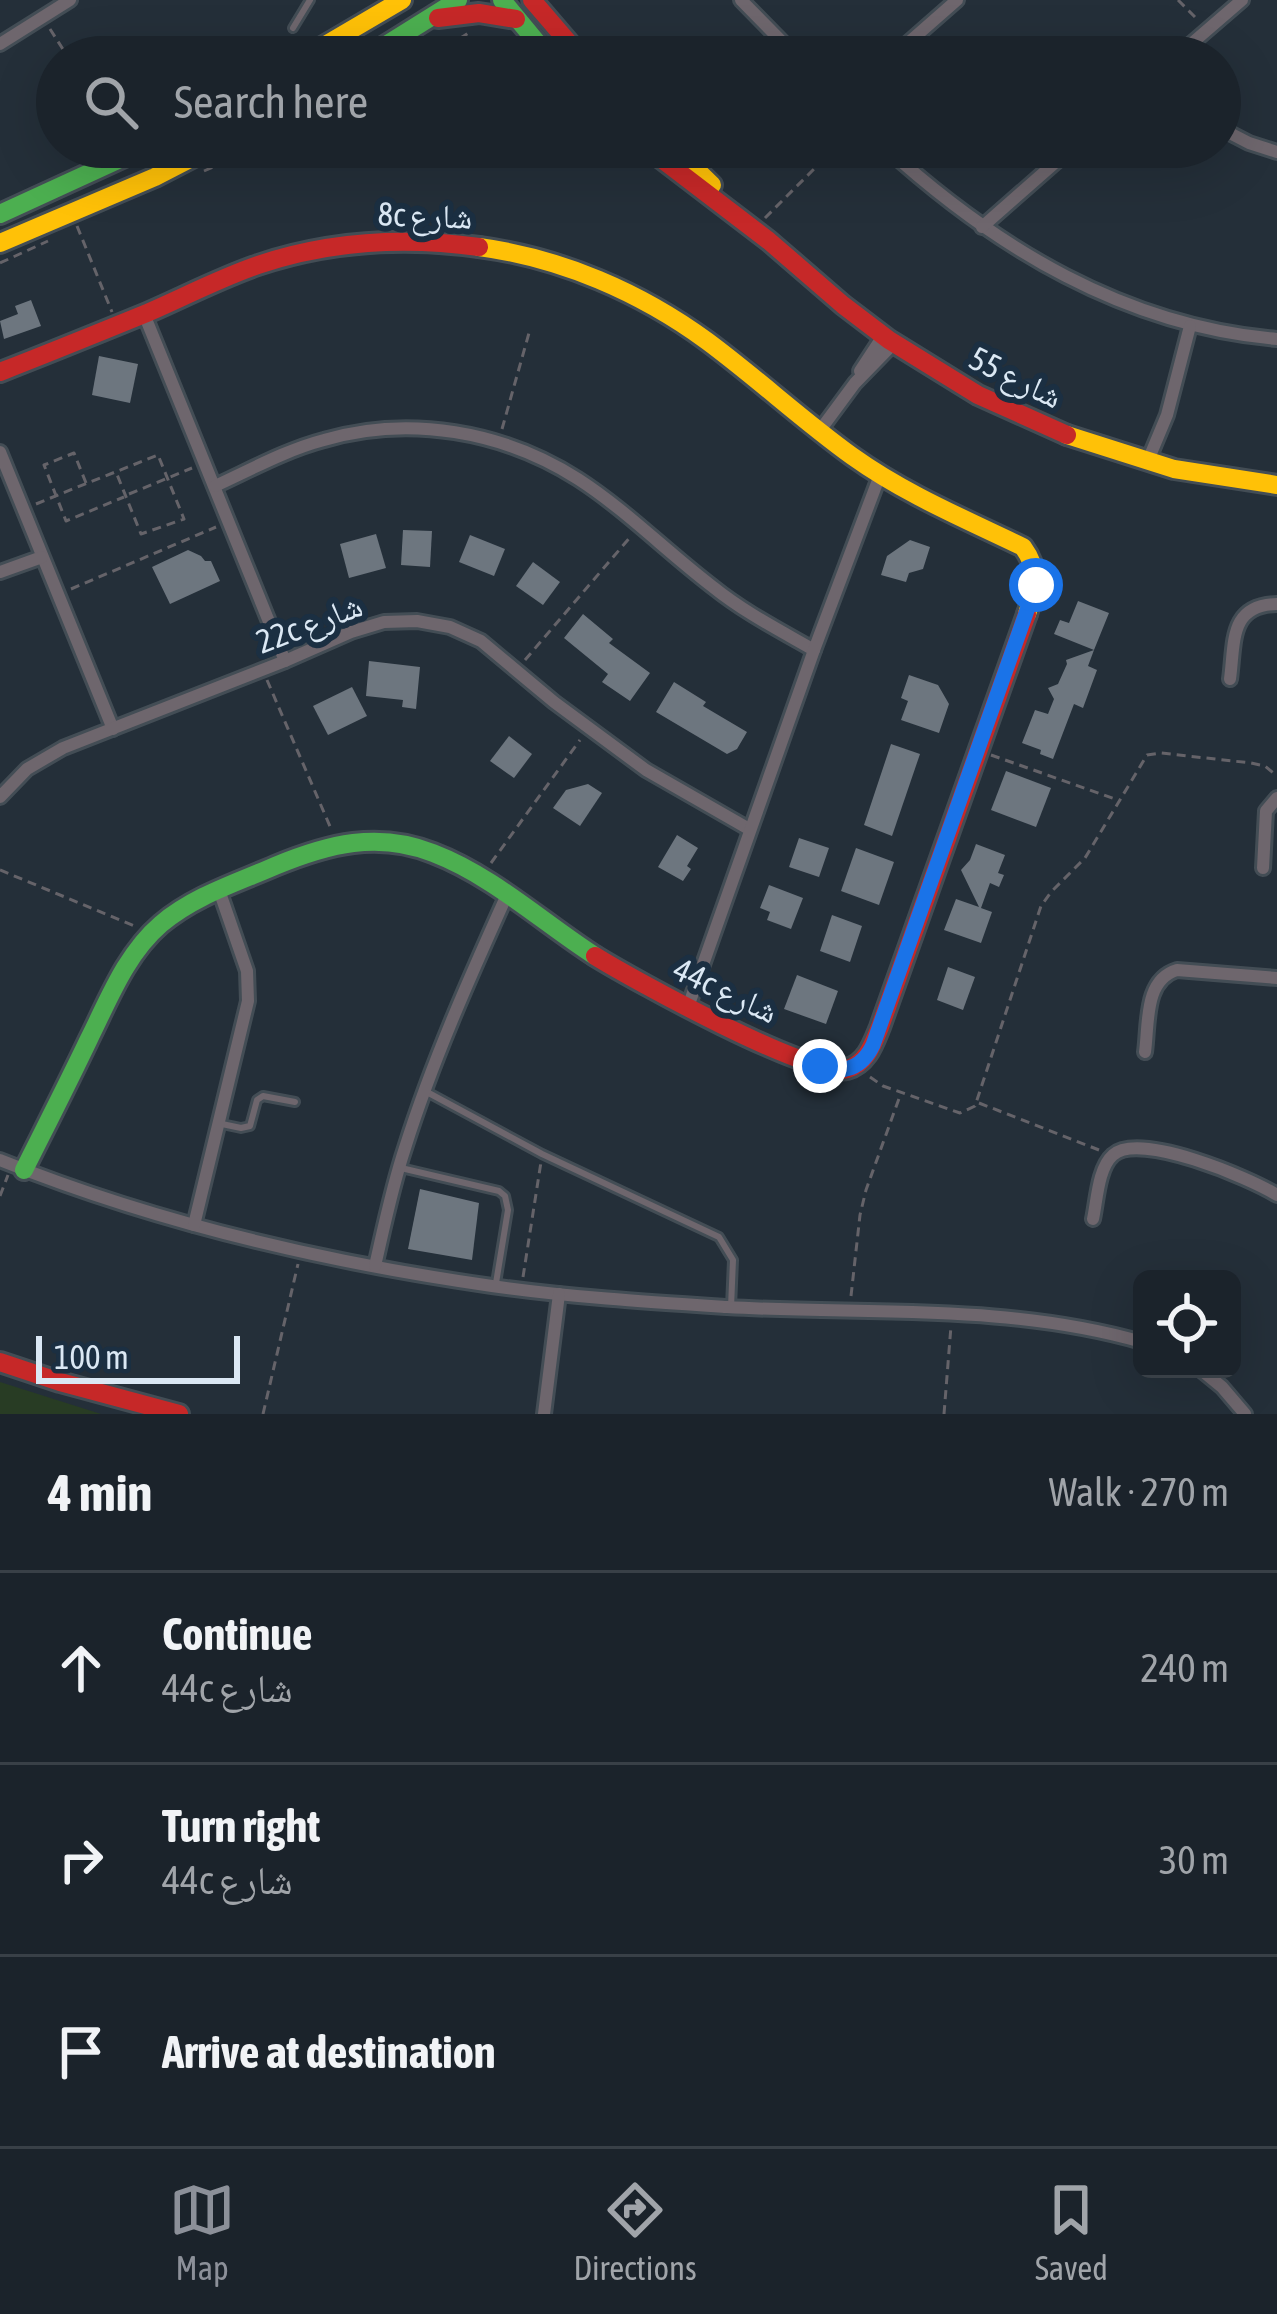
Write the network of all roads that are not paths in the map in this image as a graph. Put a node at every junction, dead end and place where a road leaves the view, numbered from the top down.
1 (70, 0) edge
2 (310, 0) edge
3 (402, 0) edge
4 (458, 0) edge
5 (502, 0) edge
6 (532, 0) edge
7 (542, 0) edge
8 (741, 0) edge
9 (957, 0) edge
10 (1242, 0) edge
11 (516, 19) junction
12 (428, 20) junction
13 (548, 21) junction
14 (293, 28) dead end
15 (340, 36) edge
16 (402, 36) edge
17 (531, 36) edge
18 (562, 36) edge
19 (776, 36) edge
20 (916, 36) edge
21 (1201, 36) edge
22 (0, 44) edge
23 (1241, 139) edge
24 (1277, 152) edge
25 (100, 168) edge
26 (171, 168) edge
27 (674, 168) edge
28 (695, 168) edge
29 (909, 168) edge
30 (1049, 168) edge
31 (0, 214) edge
32 (982, 227) junction
33 (762, 234) junction
34 (0, 243) edge
35 (144, 314) junction
36 (1190, 326) junction
37 (1277, 339) edge
38 (888, 340) junction
39 (0, 372) edge
40 (818, 433) junction
41 (0, 452) edge
42 (1154, 464) junction
43 (880, 475) junction
44 (1277, 485) edge
45 (215, 487) junction
46 (43, 557) junction
47 (0, 572) edge
48 (1277, 604) edge
49 (814, 650) junction
50 (285, 661) junction
51 (1230, 679) dead end
52 (113, 728) junction
53 (0, 797) edge
54 (1277, 798) edge
55 (749, 829) junction
56 (1263, 868) dead end
57 (219, 890) junction
58 (506, 897) junction
59 (1277, 978) edge
60 (688, 1007) junction
61 (1145, 1052) dead end
62 (858, 1066) joint
63 (425, 1091) junction
64 (295, 1102) dead end
65 (218, 1123) junction
66 (12, 1164) edge
67 (399, 1167) junction
68 (1277, 1196) edge
69 (1093, 1219) dead end
70 (194, 1225) junction
71 (375, 1266) junction
72 (496, 1287) junction
73 (559, 1294) junction
74 (731, 1307) junction
75 (1133, 1340) edge
76 (0, 1362) edge
77 (1211, 1378) edge
78 (178, 1414) edge
79 (544, 1414) edge
80 (1245, 1414) edge

1 - 22 street
2 - 14 lane
3 - 15 street
4 - 12 street
5 - 11 street
6 - 13 street
7 - 13 street
8 - 19 street
9 - 20 street
10 - 21 street
11 - 12 street
11 - 17 street
12 - 16 street
13 - 18 street
23 - 24 street
25 - 31 street
26 - 34 street
27 - 33 street, شارع 55
28 - 33 street, شارع 55
29 - 32 street
30 - 32 street
32 - 36 street
33 - 38 street, شارع 55
35 - 39 street, 8c شارع
35 - 40 street, 8c شارع
35 - 45 street
36 - 37 street
36 - 42 street
38 - 40 street
38 - 42 street, شارع 55
40 - 43 street, 8c شارع
41 - 46 street
42 - 44 street, شارع 55
43 - 49 street
43 - 62 street, 8c شارع
45 - 49 street
45 - 50 street
46 - 47 street
46 - 52 street
48 - 51 street
49 - 55 street
50 - 52 street, 22c شارع
50 - 55 street, 22c شارع
52 - 53 street, 22c شارع
54 - 56 street
55 - 60 street
57 - 58 street, 44c شارع
57 - 65 street
57 - 66 street
58 - 60 street, 44c شارع
58 - 63 street
59 - 61 street
60 - 62 street, 44c شارع
63 - 67 street
63 - 74 lane
64 - 65 lane
65 - 70 street
66 - 70 street
67 - 71 street
67 - 72 lane
68 - 69 street
70 - 71 street
71 - 72 street
72 - 73 street
73 - 74 street
73 - 79 street
74 - 75 street
76 - 78 street
77 - 80 street

